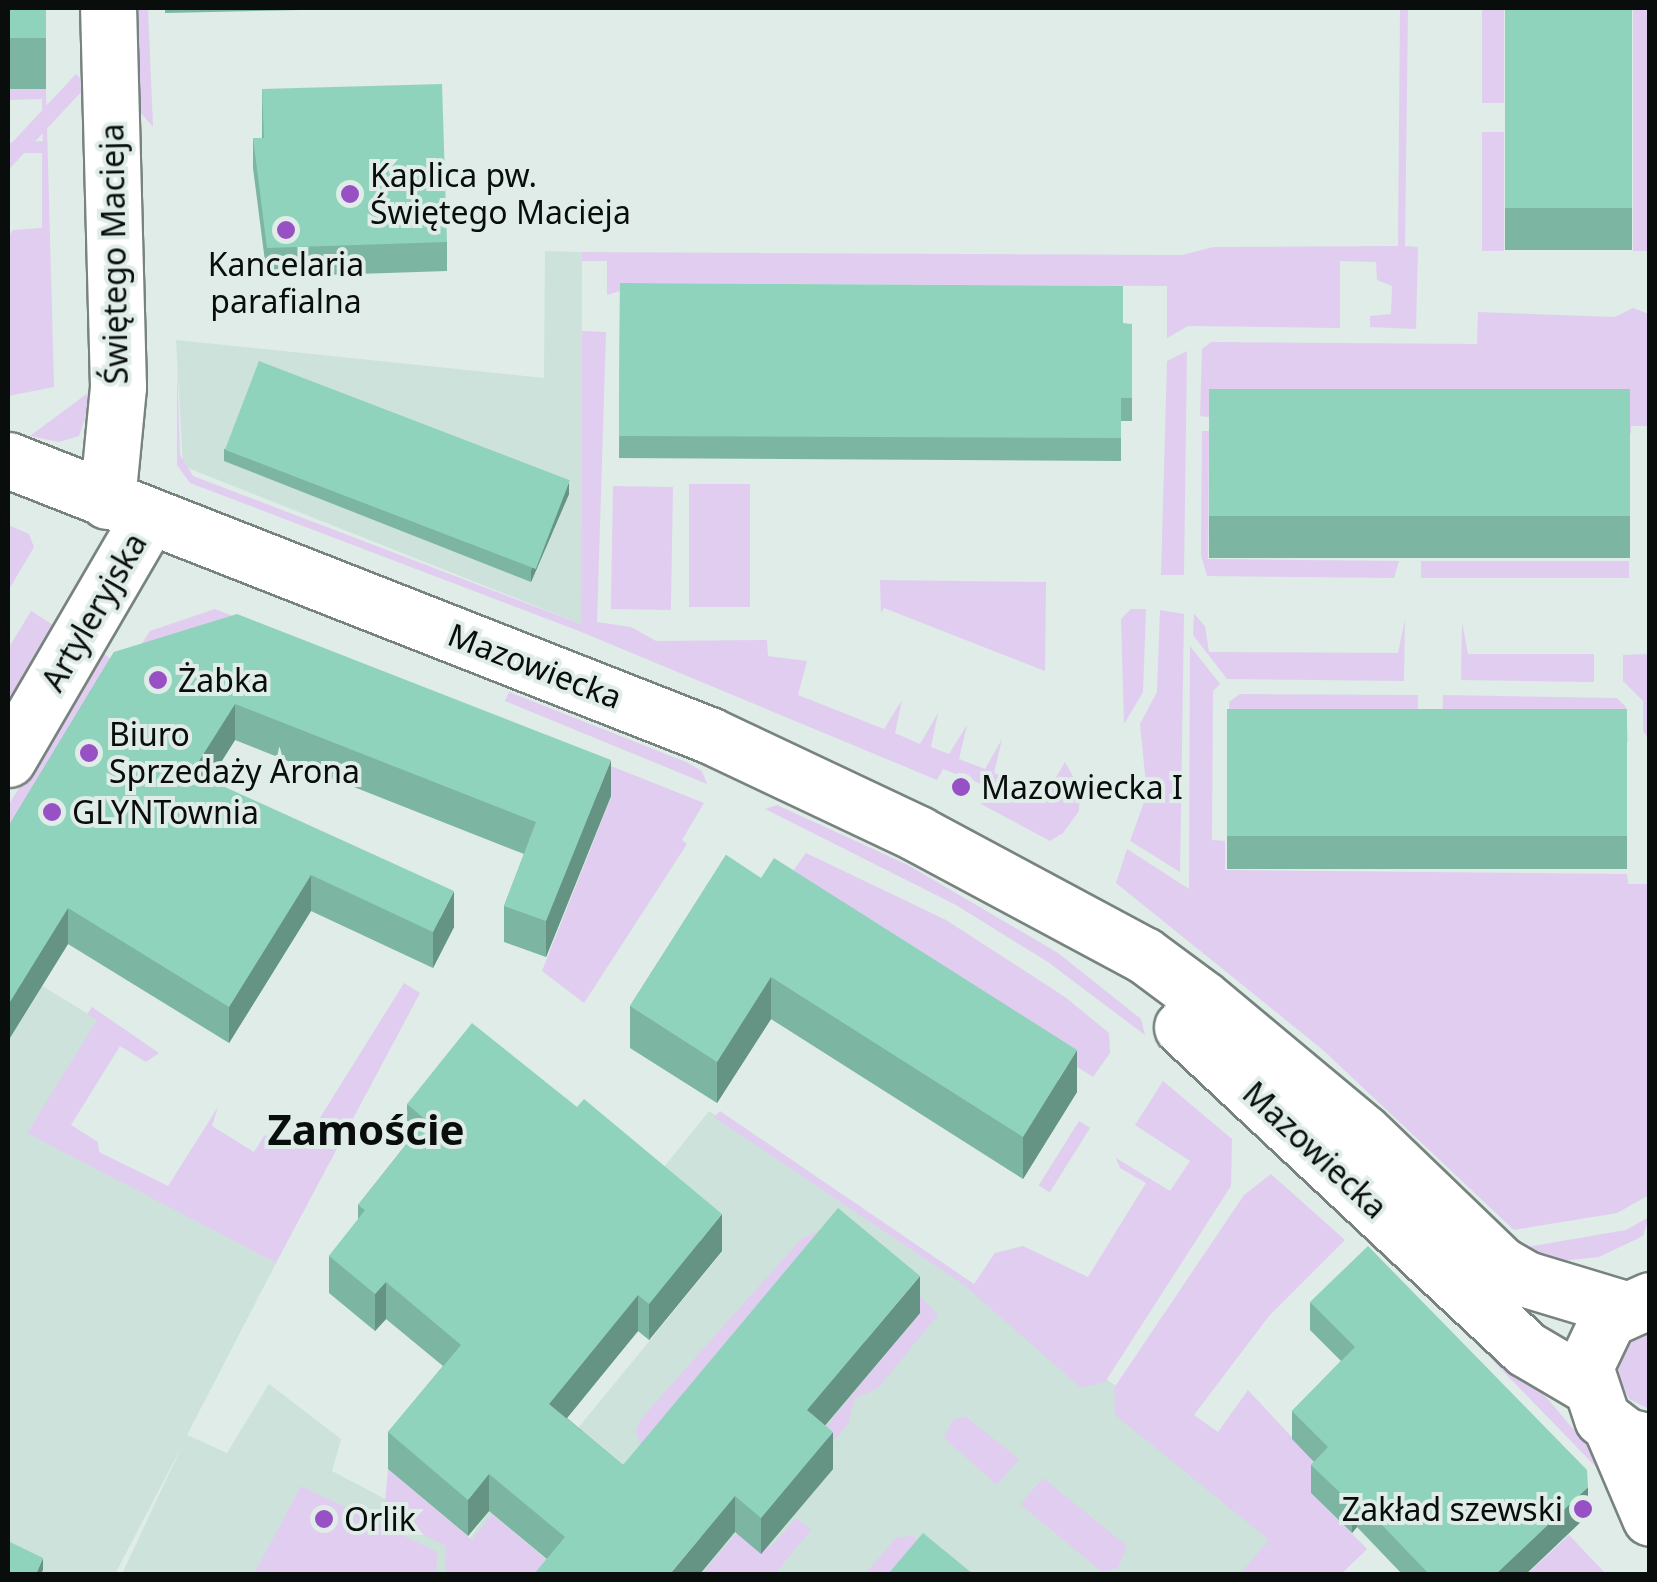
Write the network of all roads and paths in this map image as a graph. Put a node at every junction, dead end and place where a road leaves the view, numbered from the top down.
1 (108, 8) edge
2 (8, 460) edge
3 (128, 509) junction
4 (8, 759) edge
5 (1048, 907) junction
6 (1640, 1300) edge
7 (1615, 1417) edge
8 (1650, 1518) edge

1 - 3 street, Świętego Macieja
2 - 3 street, Mazowiecka
3 - 4 street, Artyleryjska
3 - 5 street, Mazowiecka
5 - 6 street, Mazowiecka
5 - 7 street, Mazowiecka
6 - 7 street
7 - 8 street

